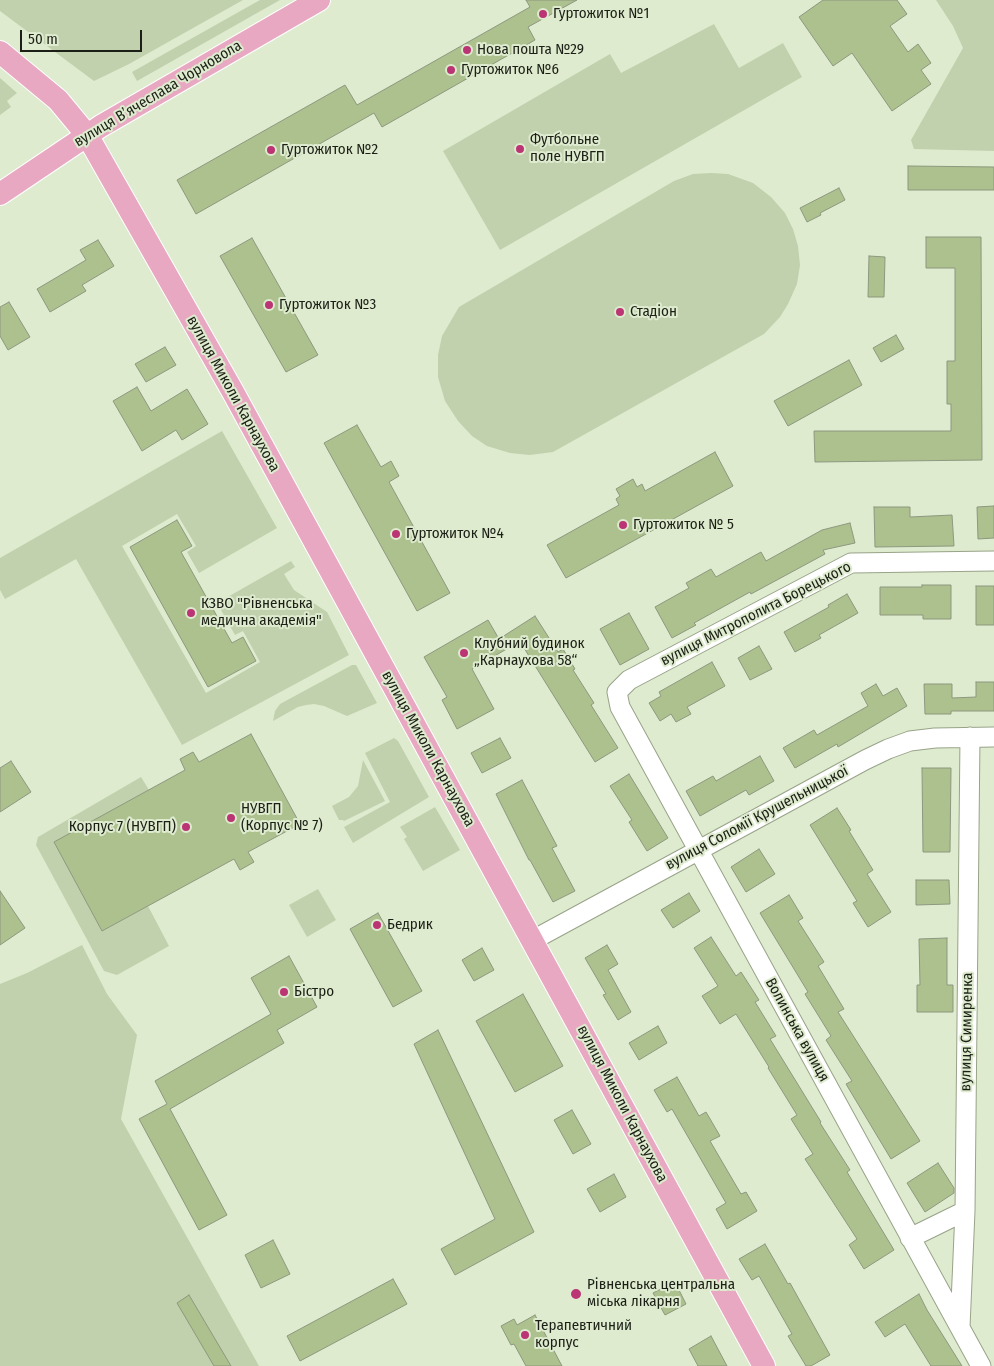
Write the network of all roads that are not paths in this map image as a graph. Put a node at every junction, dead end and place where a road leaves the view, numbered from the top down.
1 (319, 0) edge
2 (0, 52) edge
3 (87, 135) junction
4 (0, 194) edge
5 (994, 561) edge
6 (618, 692) joint
7 (970, 737) junction
8 (994, 737) edge
9 (699, 850) junction
10 (533, 940) junction
11 (965, 1211) junction
12 (910, 1238) junction
13 (960, 1328) junction
14 (764, 1366) edge
15 (981, 1366) edge

1 - 3 main road, вулиця Вʼячеслава Чорновола
2 - 3 main road, вулиця Миколи Карнаухова
3 - 4 main road, вулиця Вʼячеслава Чорновола
3 - 10 main road, вулиця Миколи Карнаухова
5 - 6 street, вулиця Митрополита Борецького
6 - 9 street, Волинська вулиця
7 - 8 street, вулиця Соломії Крушельницької
7 - 9 street, вулиця Соломії Крушельницької
7 - 11 street, вулиця Симиренка
9 - 10 street, вулиця Соломії Крушельницької
9 - 12 street, Волинська вулиця
10 - 14 main road, вулиця Миколи Карнаухова
11 - 12 street
11 - 13 street, вулиця Симиренка
12 - 13 street, Волинська вулиця
13 - 15 street, Волинська вулиця

